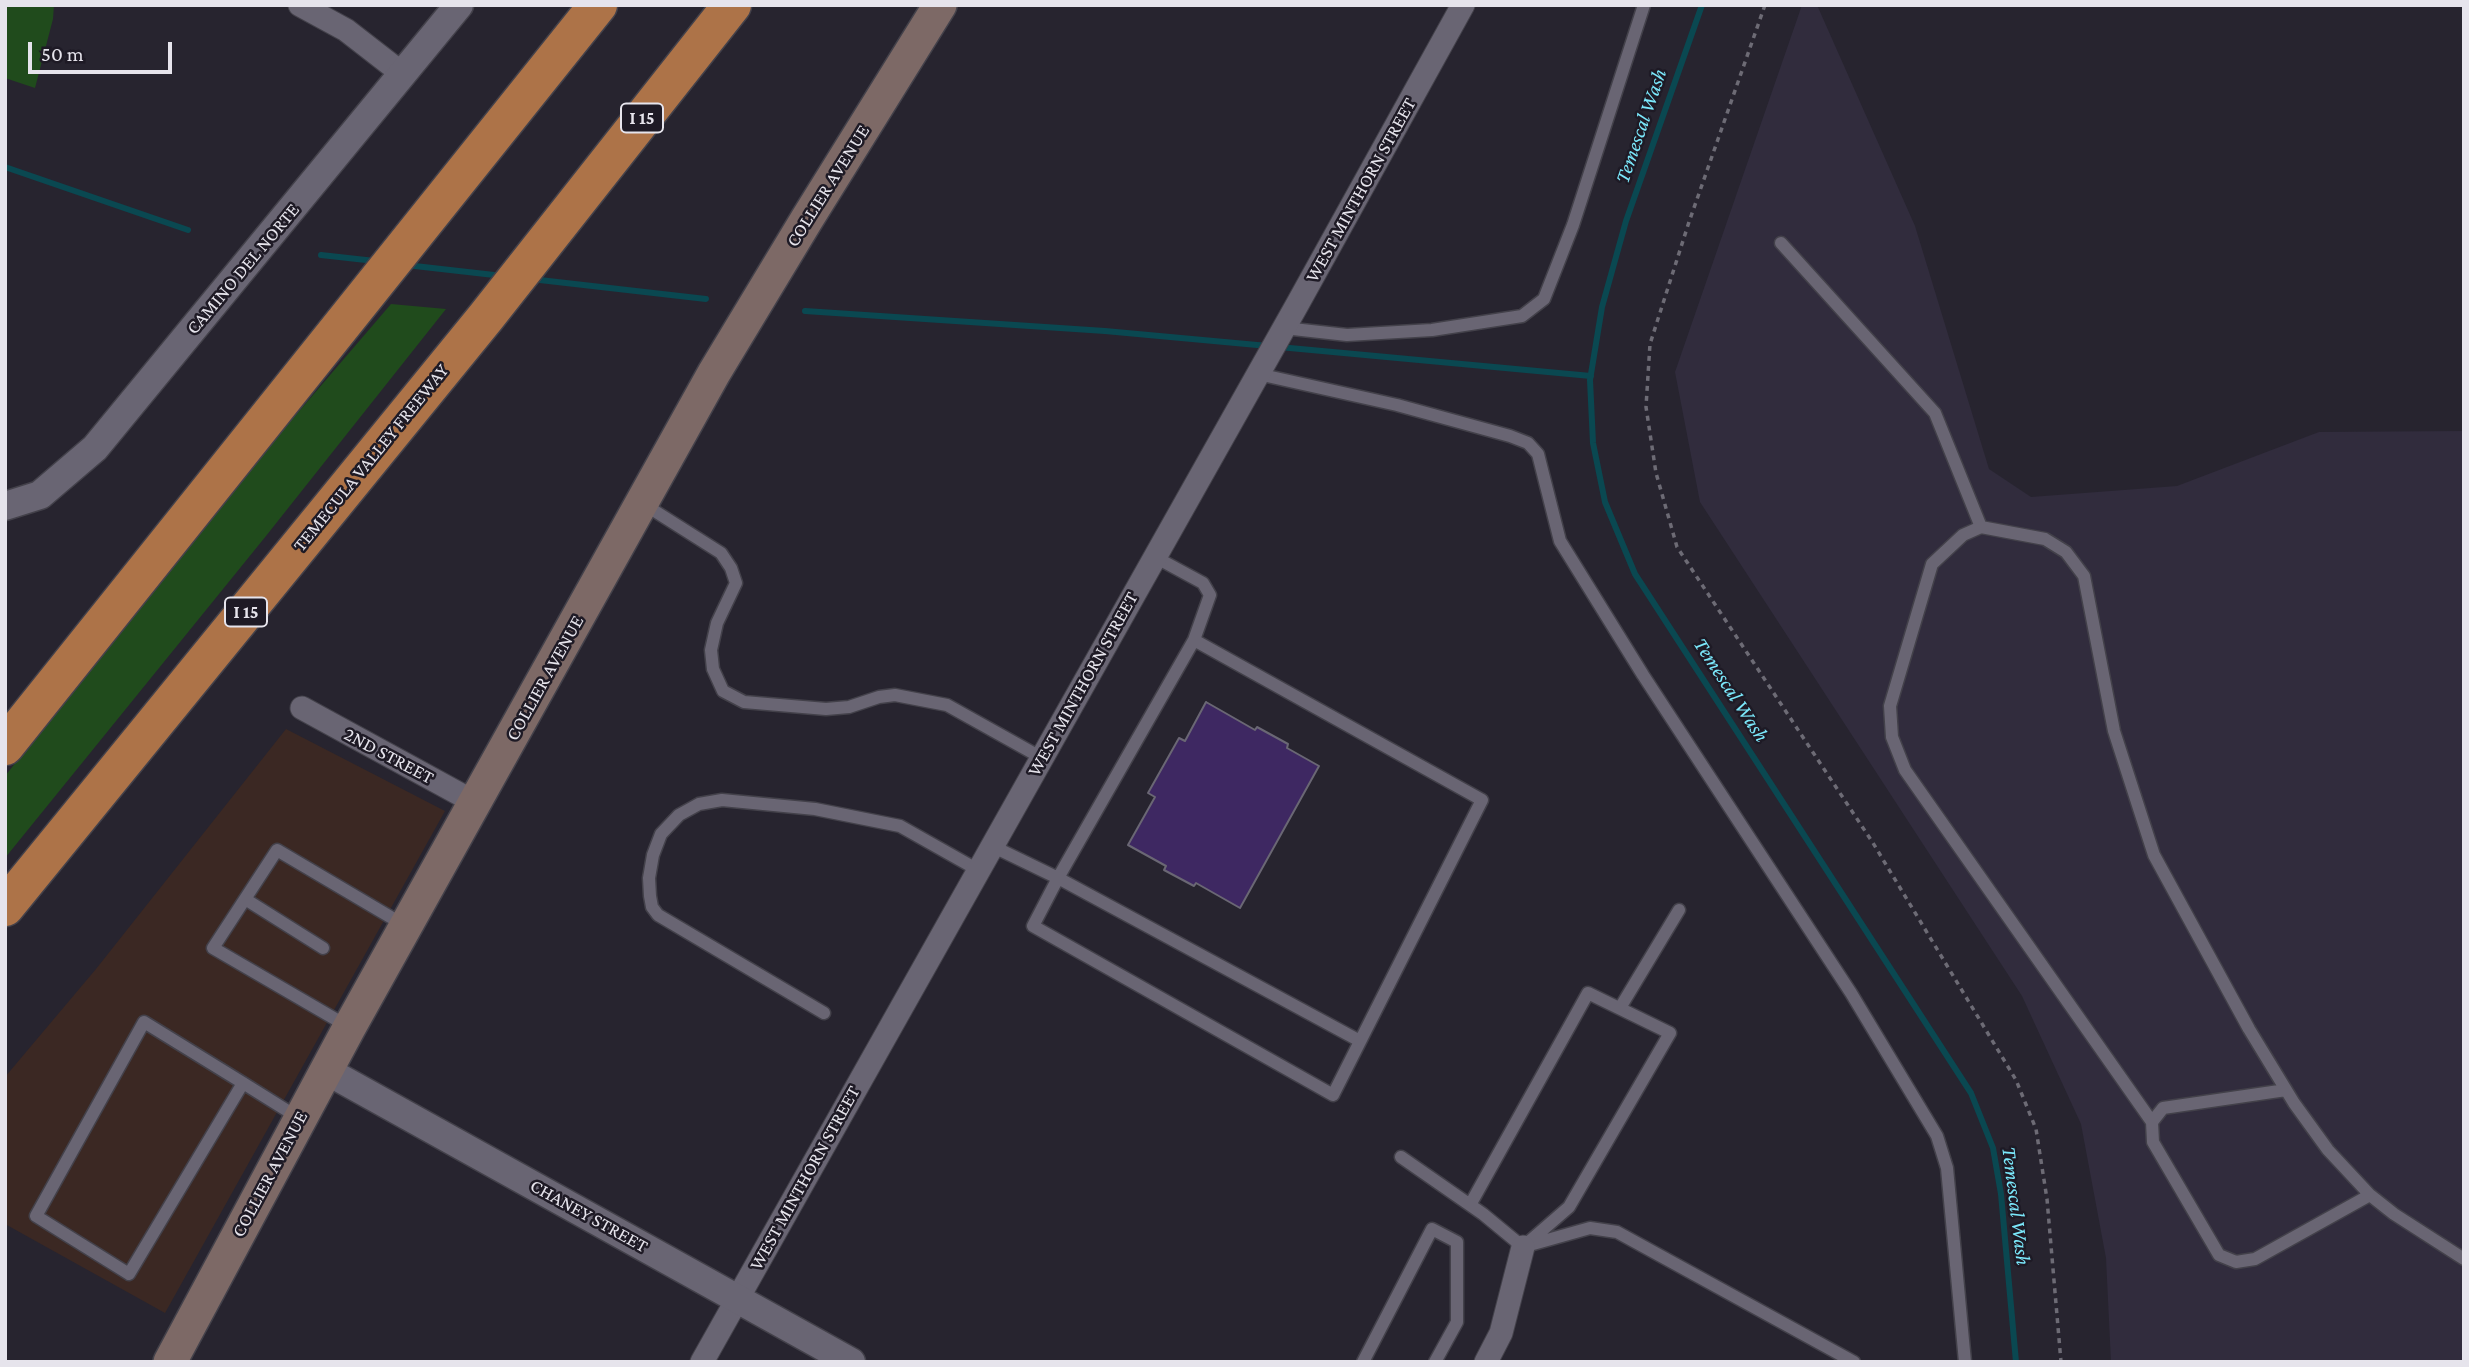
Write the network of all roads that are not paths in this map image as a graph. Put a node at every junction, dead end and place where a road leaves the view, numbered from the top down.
1 (300, 5) edge
2 (459, 5) edge
3 (598, 5) edge
4 (732, 5) edge
5 (940, 5) edge
6 (1463, 5) edge
7 (1644, 5) edge
8 (404, 75) junction
9 (1781, 243) dead end
10 (1284, 328) junction
11 (1253, 383) junction
12 (642, 503) junction
13 (5, 506) edge
14 (1982, 527) junction
15 (1155, 557) junction
16 (1194, 640) junction
17 (302, 708) dead end
18 (5, 746) edge
19 (1042, 758) junction
20 (476, 803) junction
21 (992, 846) junction
22 (978, 870) junction
23 (1058, 878) junction
24 (244, 899) junction
25 (5, 907) edge
26 (1679, 910) dead end
27 (406, 926) junction
28 (323, 948) dead end
29 (1620, 1008) junction
30 (824, 1013) dead end
31 (349, 1028) junction
32 (1360, 1041) junction
33 (327, 1070) junction
34 (243, 1083) junction
35 (2287, 1090) junction
36 (300, 1118) junction
37 (2151, 1122) junction
38 (1401, 1157) dead end
39 (2370, 1195) junction
40 (1470, 1205) junction
41 (1523, 1247) junction
42 (2464, 1259) edge
43 (737, 1298) junction
44 (170, 1362) edge
45 (702, 1362) edge
46 (851, 1362) edge
47 (1363, 1362) edge
48 (1435, 1362) edge
49 (1486, 1362) edge
50 (1854, 1362) edge
51 (1965, 1362) edge

1 - 8 street
2 - 8 street, CAMINO DEL NORTE
3 - 18 highway
4 - 25 highway, TEMECULA VALLEY FREEWAY / I 15
5 - 12 main road, COLLIER AVENUE
6 - 10 street, WEST MINTHORN STREET
7 - 10 lane
8 - 13 street, CAMINO DEL NORTE
9 - 14 lane
10 - 11 street, WEST MINTHORN STREET
11 - 15 street, WEST MINTHORN STREET
11 - 51 lane
12 - 19 lane
12 - 20 main road, COLLIER AVENUE
14 - 35 lane
14 - 37 lane
15 - 16 lane
15 - 19 street, WEST MINTHORN STREET
16 - 23 lane
16 - 32 lane
17 - 20 street, 2ND STREET
19 - 21 street, WEST MINTHORN STREET
20 - 27 main road, COLLIER AVENUE
21 - 22 street, WEST MINTHORN STREET
21 - 23 lane
22 - 30 lane
22 - 43 street, WEST MINTHORN STREET
23 - 32 lane
23 - 32 lane
24 - 27 lane
24 - 28 lane
24 - 31 lane
26 - 29 lane
27 - 31 main road, COLLIER AVENUE
29 - 40 lane
29 - 41 lane
31 - 33 main road, COLLIER AVENUE
33 - 36 main road, COLLIER AVENUE
33 - 43 street, CHANEY STREET
34 - 34 lane
34 - 36 lane
35 - 37 lane
35 - 39 lane
36 - 44 main road, COLLIER AVENUE
37 - 39 lane
38 - 40 lane
39 - 42 lane
40 - 41 lane
41 - 49 street
41 - 50 lane
43 - 45 street, WEST MINTHORN STREET
43 - 46 street, CHANEY STREET
47 - 48 lane

